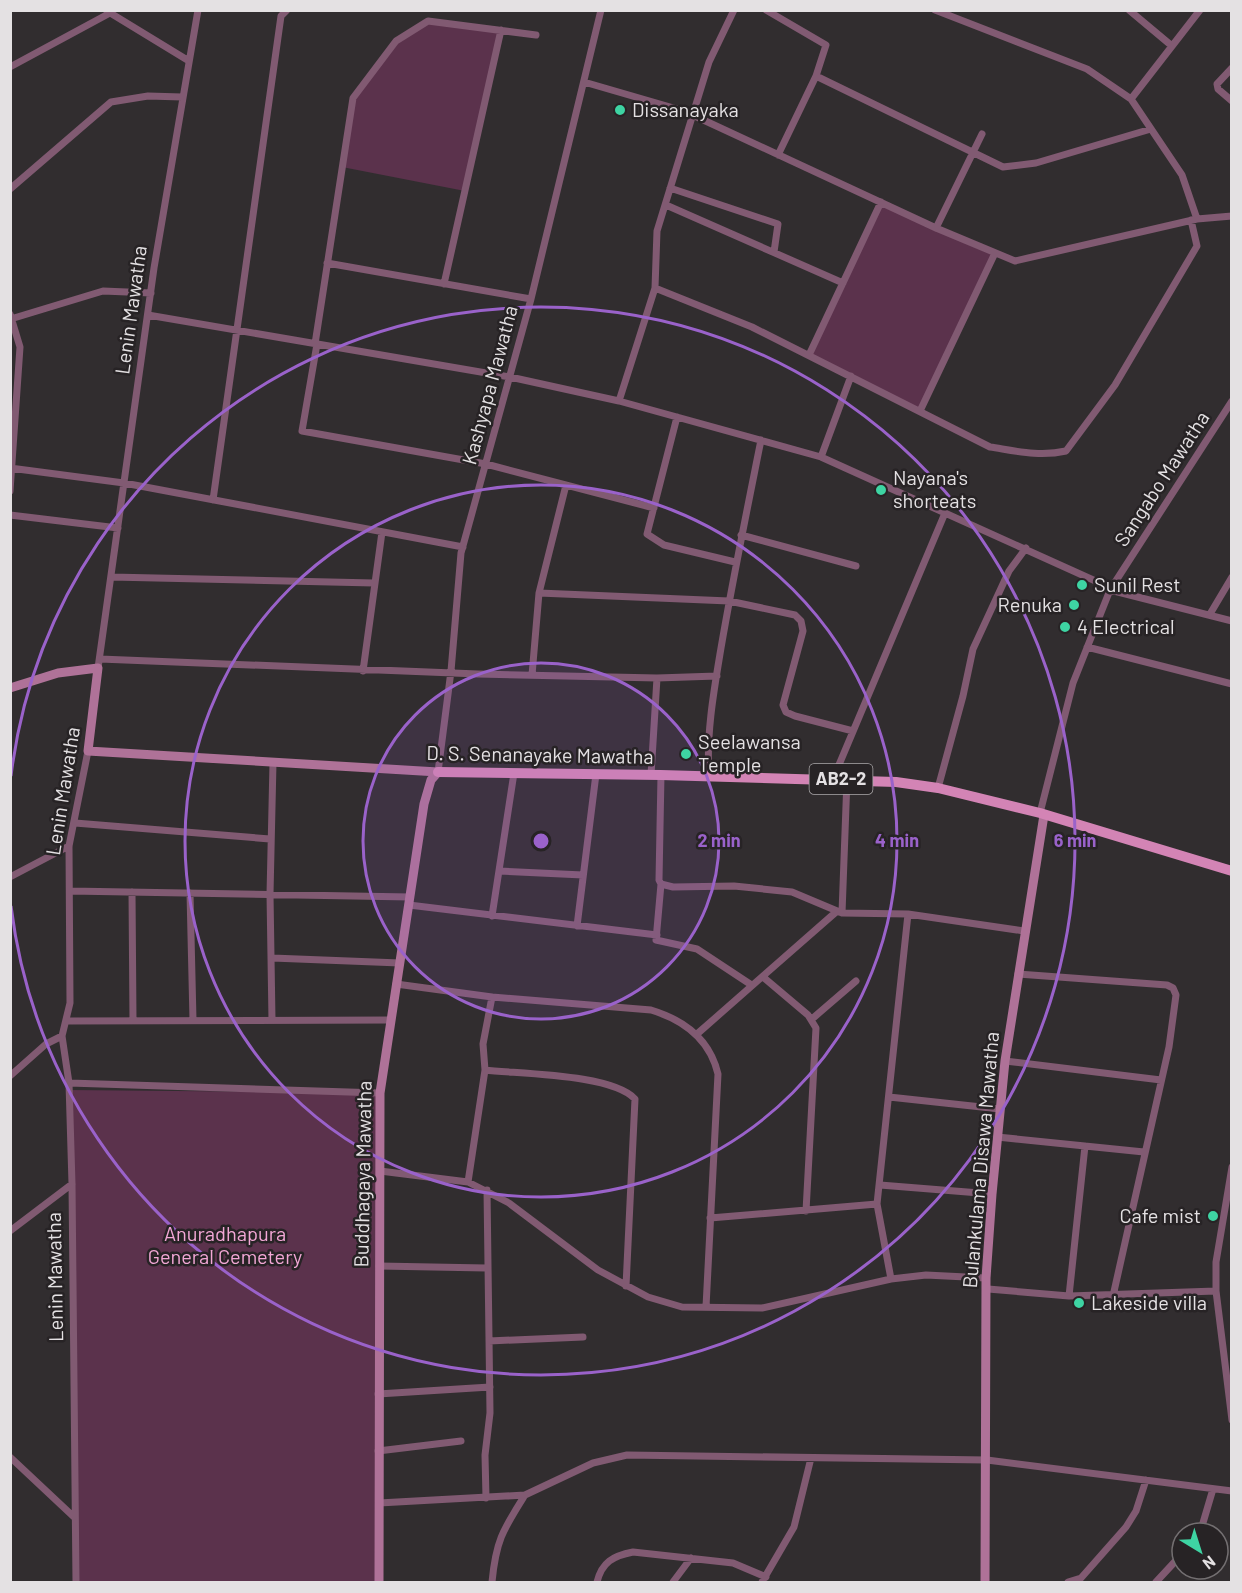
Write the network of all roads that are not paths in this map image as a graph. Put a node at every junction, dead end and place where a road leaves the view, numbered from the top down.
1 (198, 10) edge
2 (287, 10) edge
3 (601, 10) edge
4 (734, 10) edge
5 (765, 10) edge
6 (935, 10) edge
7 (1129, 10) edge
8 (1200, 10) edge
9 (108, 12) edge
10 (501, 30) junction
11 (536, 35) dead end
12 (1172, 46) junction
13 (189, 61) junction
14 (10, 67) edge
15 (1232, 68) edge
16 (816, 76) junction
17 (584, 82) junction
18 (182, 97) junction
19 (1131, 99) junction
20 (1232, 101) edge
21 (693, 115) junction
22 (1151, 129) junction
23 (982, 134) dead end
24 (971, 153) junction
25 (778, 155) junction
26 (670, 188) junction
27 (10, 189) edge
28 (881, 202) junction
29 (666, 205) junction
30 (1232, 216) edge
31 (1194, 220) junction
32 (936, 228) junction
33 (774, 252) junction
34 (995, 253) junction
35 (327, 263) junction
36 (843, 283) junction
37 (444, 284) junction
38 (655, 288) junction
39 (151, 293) junction
40 (531, 299) junction
41 (148, 315) junction
42 (12, 316) edge
43 (237, 330) junction
44 (316, 344) junction
45 (809, 355) junction
46 (510, 376) junction
47 (851, 376) junction
48 (619, 401) junction
49 (1232, 401) edge
50 (920, 411) junction
51 (677, 417) junction
52 (762, 440) junction
53 (821, 457) junction
54 (486, 464) junction
55 (11, 468) edge
56 (124, 483) junction
57 (566, 485) junction
58 (10, 491) edge
59 (213, 500) junction
60 (654, 508) junction
61 (945, 513) junction
62 (10, 515) edge
63 (118, 528) junction
64 (382, 532) junction
65 (741, 535) junction
66 (463, 547) junction
67 (1026, 548) junction
68 (735, 562) junction
69 (856, 566) dead end
70 (111, 577) junction
71 (1232, 577) edge
72 (374, 583) junction
73 (1111, 589) junction
74 (539, 593) junction
75 (729, 601) junction
76 (1210, 614) junction
77 (1232, 621) edge
78 (1087, 646) junction
79 (99, 664) junction
80 (363, 671) junction
81 (451, 671) junction
82 (532, 675) junction
83 (717, 676) junction
84 (657, 678) junction
85 (1232, 684) edge
86 (10, 688) edge
87 (854, 731) junction
88 (88, 751) junction
89 (273, 763) junction
90 (438, 772) junction
91 (514, 773) junction
92 (596, 774) junction
93 (656, 775) junction
94 (709, 776) junction
95 (833, 779) junction
96 (848, 779) junction
97 (938, 789) junction
98 (1042, 814) junction
99 (75, 823) junction
100 (270, 839) junction
101 (69, 846) junction
102 (500, 871) junction
103 (1232, 871) edge
104 (583, 874) junction
105 (10, 877) edge
106 (662, 884) junction
107 (70, 891) junction
108 (132, 892) junction
109 (190, 893) junction
110 (270, 894) junction
111 (410, 901) junction
112 (839, 913) junction
113 (908, 915) junction
114 (492, 916) junction
115 (577, 926) junction
116 (1024, 931) junction
117 (657, 935) junction
118 (272, 958) junction
119 (400, 963) junction
120 (1018, 974) junction
121 (763, 977) junction
122 (856, 981) dead end
123 (396, 984) junction
124 (750, 984) junction
125 (492, 997) junction
126 (813, 1019) junction
127 (133, 1020) junction
128 (193, 1020) junction
129 (272, 1020) junction
130 (390, 1020) junction
131 (68, 1021) junction
132 (697, 1034) junction
133 (62, 1036) junction
134 (1005, 1060) junction
135 (485, 1070) junction
136 (10, 1076) edge
137 (1161, 1080) junction
138 (69, 1083) junction
139 (380, 1093) junction
140 (889, 1097) junction
141 (1000, 1110) junction
142 (997, 1137) junction
143 (1085, 1146) junction
144 (1144, 1152) junction
145 (1232, 1167) edge
146 (380, 1171) junction
147 (468, 1182) junction
148 (72, 1184) junction
149 (880, 1185) junction
150 (486, 1190) junction
151 (992, 1194) junction
152 (877, 1204) junction
153 (806, 1211) junction
154 (710, 1218) junction
155 (10, 1231) edge
156 (378, 1266) junction
157 (486, 1268) junction
158 (986, 1278) junction
159 (891, 1279) junction
160 (626, 1286) junction
161 (988, 1289) junction
162 (1216, 1291) junction
163 (1069, 1296) junction
164 (1113, 1296) junction
165 (705, 1307) junction
166 (583, 1337) dead end
167 (489, 1341) junction
168 (489, 1387) junction
169 (378, 1394) junction
170 (1232, 1420) edge
171 (461, 1441) dead end
172 (378, 1451) junction
173 (10, 1457) edge
174 (811, 1458) junction
175 (987, 1460) junction
176 (1146, 1480) junction
177 (1213, 1489) junction
178 (1232, 1491) edge
179 (525, 1495) junction
180 (486, 1498) junction
181 (379, 1503) junction
182 (75, 1518) junction
183 (1204, 1521) edge
184 (691, 1558) junction
185 (1170, 1567) edge
186 (764, 1580) edge
187 (76, 1582) edge
188 (379, 1582) edge
189 (492, 1582) edge
190 (597, 1582) edge
191 (673, 1582) edge
192 (985, 1582) edge
193 (1068, 1582) edge
194 (1156, 1582) edge

1 - 13 street, Lenin Mawatha
2 - 43 street
3 - 17 street, Kashyapa Mawatha
4 - 21 street
5 - 16 street
6 - 19 street
7 - 12 street
8 - 12 street
9 - 13 street
9 - 14 street
10 - 11 street
10 - 35 street
10 - 37 street
12 - 19 street
13 - 18 street, Lenin Mawatha
15 - 20 street
16 - 24 street
16 - 25 street
17 - 21 street
17 - 40 street, Kashyapa Mawatha
18 - 27 street
18 - 39 street, Lenin Mawatha
19 - 22 street
21 - 25 street
21 - 26 street
22 - 24 street
22 - 31 street
23 - 24 street
24 - 32 street
25 - 28 street
26 - 29 street
26 - 33 street
28 - 32 street
28 - 36 street
29 - 33 street
29 - 38 street
30 - 31 street
31 - 34 street
31 - 50 street
32 - 34 street
33 - 36 street
34 - 50 street
35 - 37 street
35 - 44 street
36 - 45 street
37 - 40 street
38 - 45 street
38 - 48 street
39 - 41 street, Lenin Mawatha
39 - 42 street
40 - 46 street, Kashyapa Mawatha
41 - 43 street
41 - 56 street, Lenin Mawatha
42 - 55 street
43 - 44 street
43 - 59 street
44 - 46 street
44 - 54 street
45 - 47 street
46 - 48 street
46 - 54 street, Kashyapa Mawatha
47 - 50 street
47 - 53 street
48 - 51 street
49 - 73 street, Sangabo Mawatha
51 - 52 street
51 - 60 street
52 - 53 street
52 - 65 street
53 - 61 street
54 - 57 street
54 - 66 street, Kashyapa Mawatha
55 - 56 street
55 - 58 street
56 - 59 street
56 - 63 street, Lenin Mawatha
57 - 60 street
57 - 74 street
59 - 64 street
60 - 68 street
61 - 67 street
61 - 87 street
62 - 63 street
63 - 70 street, Lenin Mawatha
64 - 66 street
64 - 72 street
65 - 68 street
65 - 69 street
66 - 81 street, Kashyapa Mawatha
67 - 73 street
67 - 97 street
68 - 75 street
70 - 72 street
70 - 79 street, Lenin Mawatha
71 - 76 street
72 - 80 street
73 - 76 street
73 - 78 street, Sangabo Mawatha
74 - 75 street
74 - 82 street
75 - 83 street
75 - 87 street
76 - 77 street
78 - 85 street
78 - 98 street, Sangabo Mawatha
79 - 80 street
79 - 86 main road
79 - 88 main road, Lenin Mawatha
80 - 81 street
81 - 82 street
81 - 90 street, Kashyapa Mawatha
82 - 84 street
83 - 84 street
83 - 94 street
84 - 93 street
87 - 95 street
88 - 89 main road, D. S. Senanayake Mawatha
88 - 99 street, Lenin Mawatha
89 - 90 main road, D. S. Senanayake Mawatha
89 - 100 street
90 - 91 main road, D. S. Senanayake Mawatha / AB2-2
90 - 111 main road, Buddhagaya Mawatha
91 - 92 main road, D. S. Senanayake Mawatha / AB2-2
91 - 102 street
92 - 93 main road, D. S. Senanayake Mawatha / AB2-2
92 - 104 street
93 - 94 main road, D. S. Senanayake Mawatha / AB2-2
93 - 106 street
94 - 95 main road, D. S. Senanayake Mawatha / AB2-2
95 - 96 main road, D. S. Senanayake Mawatha / AB2-2
96 - 97 main road, D. S. Senanayake Mawatha / AB2-2
96 - 112 street
97 - 98 main road, D. S. Senanayake Mawatha / AB2-2
98 - 103 main road, D. S. Senanayake Mawatha / AB2-2
98 - 116 main road, Bulankulama Disawa Mawatha
99 - 100 street
99 - 101 street, Lenin Mawatha
100 - 110 street
101 - 105 street
101 - 107 street, Lenin Mawatha
102 - 104 street
102 - 114 street
104 - 115 street
106 - 112 street
106 - 117 street
107 - 108 street
107 - 131 street, Lenin Mawatha
108 - 109 street
108 - 127 street
109 - 110 street
109 - 128 street
110 - 111 street
110 - 118 street
111 - 114 street
111 - 119 main road, Buddhagaya Mawatha
112 - 113 street
112 - 121 street
113 - 116 street
113 - 140 street
114 - 115 street
115 - 117 street
116 - 120 main road, Bulankulama Disawa Mawatha
117 - 124 street
118 - 119 street
118 - 129 street
119 - 123 main road, Buddhagaya Mawatha
120 - 134 main road, Bulankulama Disawa Mawatha
120 - 137 street
121 - 124 street
121 - 126 street
122 - 126 street
123 - 125 street
123 - 130 main road, Buddhagaya Mawatha
124 - 132 street
125 - 132 street
125 - 135 street
126 - 153 street
127 - 128 street
127 - 131 street
128 - 129 street
129 - 130 street
130 - 139 main road, Buddhagaya Mawatha
131 - 133 street, Lenin Mawatha
132 - 154 street
133 - 136 street
133 - 138 street, Lenin Mawatha
134 - 137 street
134 - 141 main road, Bulankulama Disawa Mawatha
135 - 147 street
135 - 160 street
137 - 144 street
138 - 139 street
138 - 148 street, Lenin Mawatha
139 - 146 main road, Buddhagaya Mawatha
140 - 141 street
140 - 149 street
141 - 142 main road, Bulankulama Disawa Mawatha
142 - 143 street
142 - 151 main road, Bulankulama Disawa Mawatha
143 - 144 street
143 - 163 street
144 - 164 street
145 - 162 street
146 - 147 street
146 - 156 main road, Buddhagaya Mawatha
147 - 150 street
148 - 155 street
148 - 182 street, Lenin Mawatha
149 - 151 street
149 - 152 street
150 - 157 street
150 - 160 street
151 - 158 main road, Bulankulama Disawa Mawatha
152 - 153 street
152 - 159 street
153 - 154 street
154 - 165 street
156 - 157 street
156 - 169 main road, Buddhagaya Mawatha
157 - 167 street
158 - 159 street
158 - 161 main road, Bulankulama Disawa Mawatha
159 - 165 street
160 - 165 street
161 - 163 street
161 - 175 main road, Bulankulama Disawa Mawatha
162 - 164 street
162 - 170 street
163 - 164 street
166 - 167 street
167 - 168 street
168 - 169 street
168 - 180 street
169 - 172 main road, Buddhagaya Mawatha
171 - 172 street
172 - 181 main road, Buddhagaya Mawatha
173 - 182 street
174 - 175 street
174 - 179 street
174 - 186 street
175 - 176 street
175 - 192 main road, Bulankulama Disawa Mawatha
176 - 177 street
176 - 193 street
177 - 178 street
177 - 183 street
179 - 180 street
179 - 189 street
180 - 181 street
181 - 188 main road, Buddhagaya Mawatha
182 - 187 street, Lenin Mawatha
184 - 186 street
184 - 190 street
184 - 191 street
185 - 194 street

